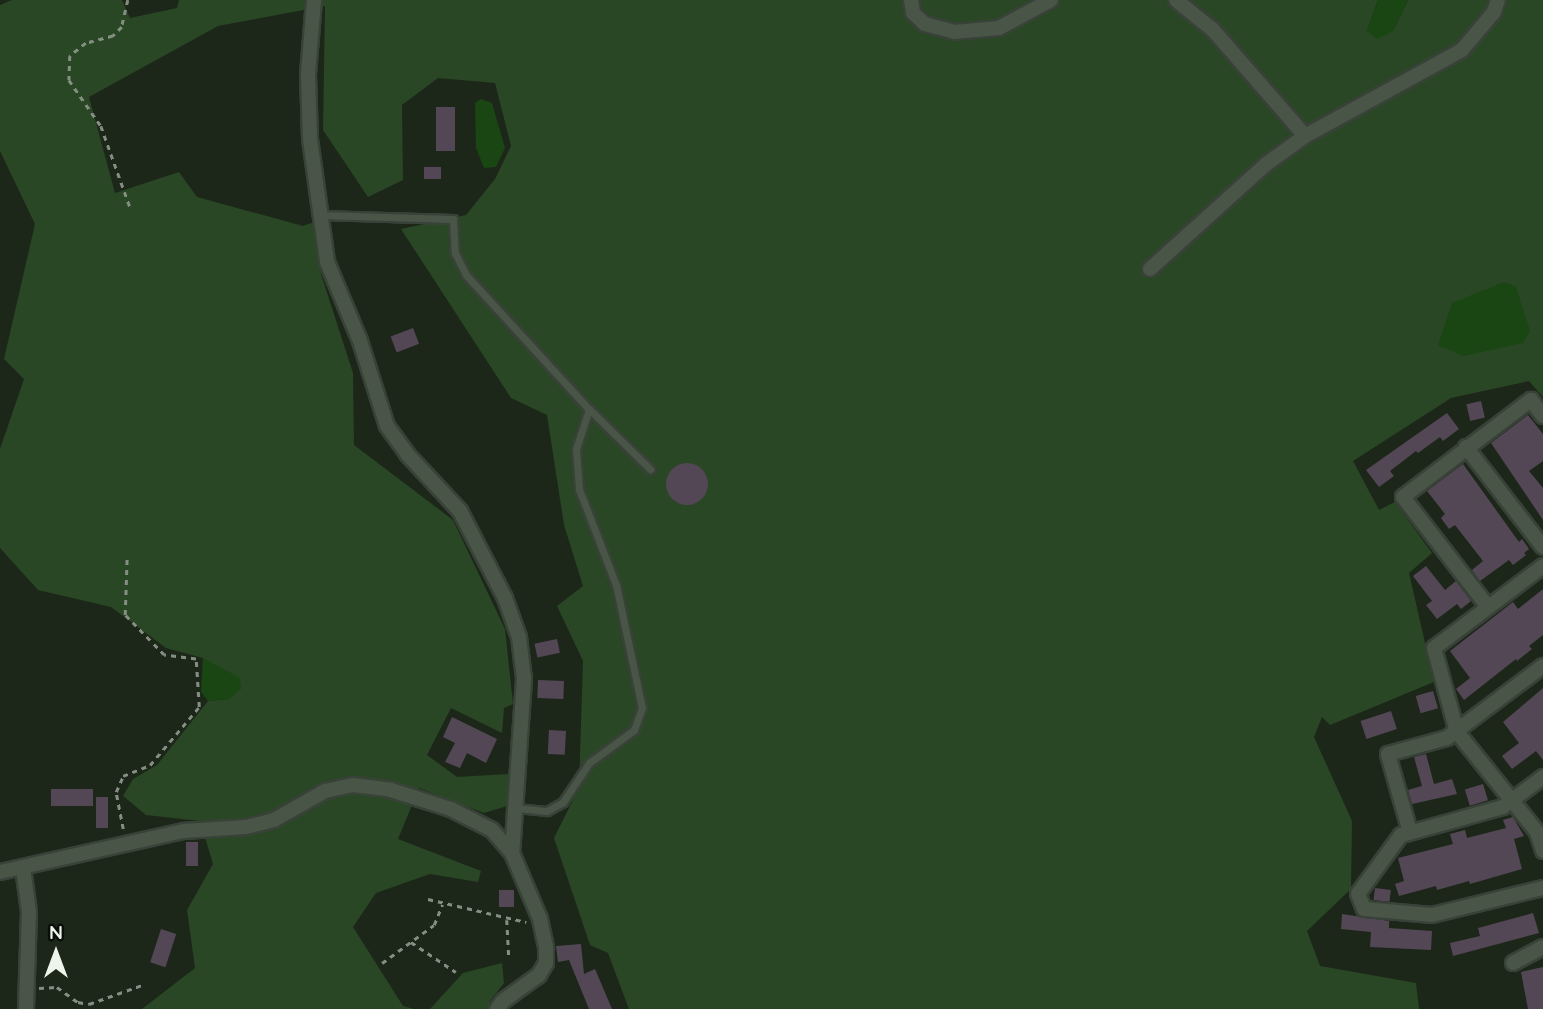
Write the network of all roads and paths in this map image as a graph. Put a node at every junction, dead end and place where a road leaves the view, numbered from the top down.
1 (128, 0) edge
2 (314, 0) edge
3 (911, 0) edge
4 (1051, 0) edge
5 (1177, 0) edge
6 (1498, 0) edge
7 (1305, 136) junction
8 (130, 207) dead end
9 (319, 215) junction
10 (1150, 269) dead end
11 (589, 409) junction
12 (1543, 416) edge
13 (1466, 447) junction
14 (650, 469) dead end
15 (1543, 547) edge
16 (127, 556) dead end
17 (1543, 566) edge
18 (1488, 607) junction
19 (1543, 666) edge
20 (1457, 732) junction
21 (1543, 777) edge
22 (1511, 800) junction
23 (517, 808) junction
24 (1410, 832) junction
25 (126, 846) junction
26 (1543, 851) edge
27 (512, 853) junction
28 (23, 868) junction
29 (0, 872) edge
30 (1543, 888) edge
31 (428, 900) dead end
32 (442, 905) dead end
33 (540, 919) junction
34 (508, 920) dead end
35 (411, 942) junction
36 (1543, 947) edge
37 (509, 956) dead end
38 (382, 963) dead end
39 (1513, 963) dead end
40 (456, 972) dead end
41 (142, 985) dead end
42 (29, 988) junction
43 (26, 1009) edge
44 (497, 1009) edge

1 - 8 path
2 - 9 street
3 - 4 street
5 - 7 street
6 - 7 street
7 - 10 street
9 - 11 lane
9 - 23 street
11 - 14 lane
11 - 23 lane
12 - 13 street
13 - 15 street
13 - 18 street
16 - 25 path
17 - 18 street
18 - 20 street
19 - 20 street
20 - 22 street
20 - 24 street
21 - 22 street
22 - 24 street
22 - 26 street
23 - 27 street
24 - 30 street
25 - 27 street
25 - 28 street
27 - 33 street
28 - 29 street
28 - 42 street
31 - 33 path
32 - 35 path
33 - 44 street
34 - 37 path
35 - 38 path
35 - 40 path
36 - 39 street
41 - 42 path
42 - 43 street

